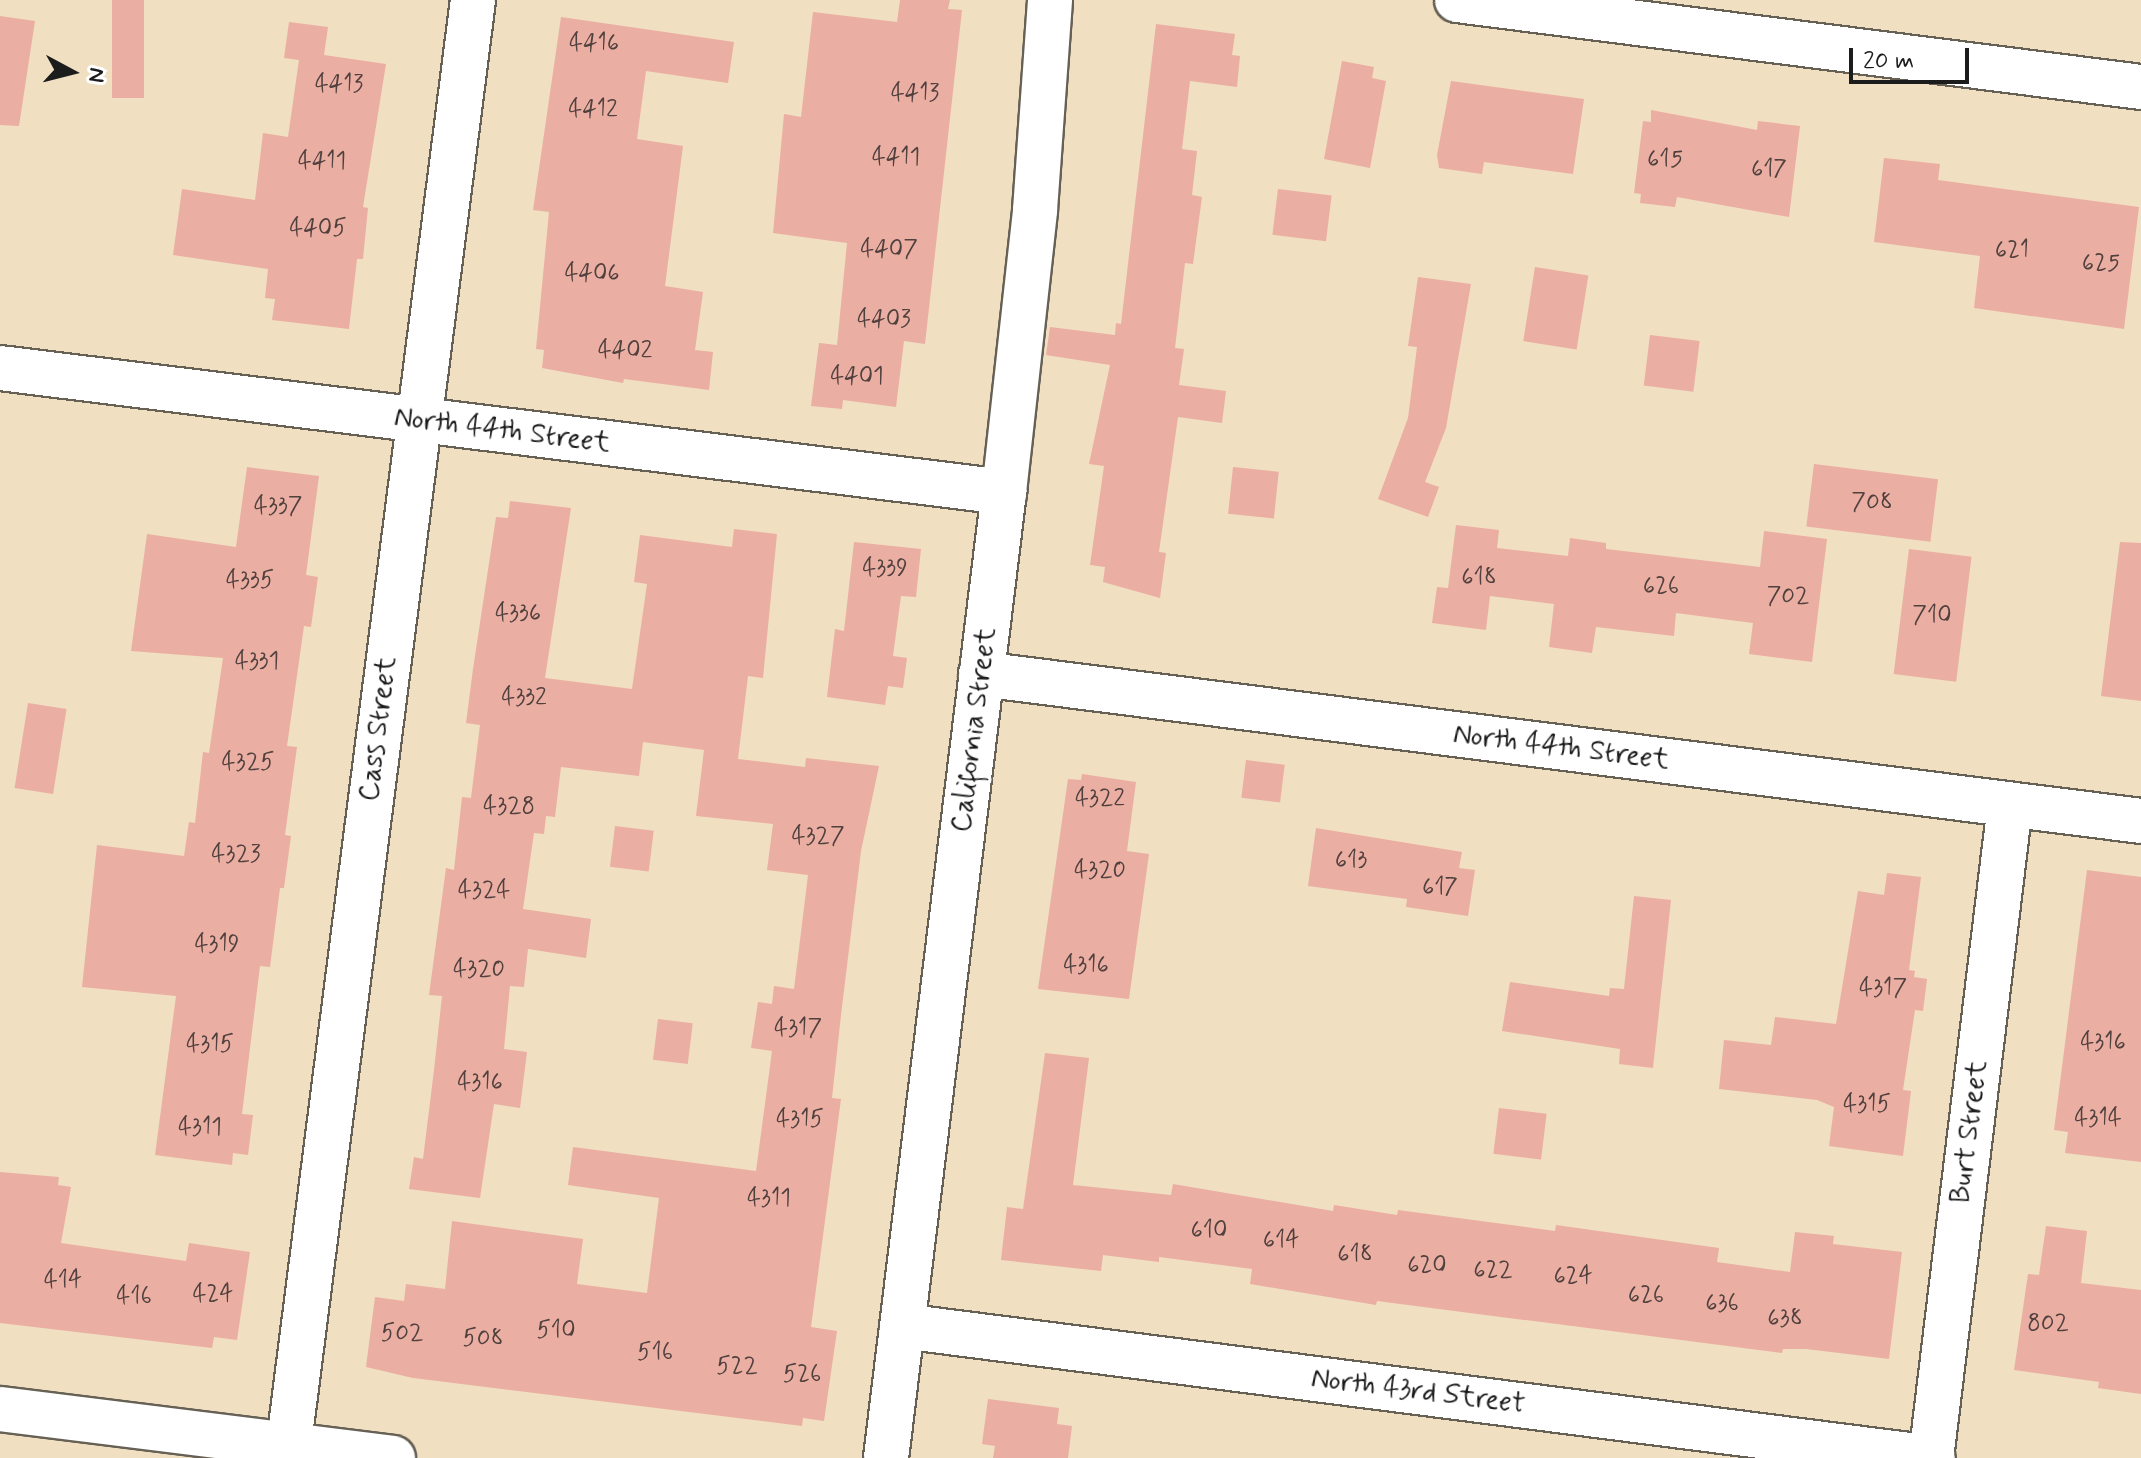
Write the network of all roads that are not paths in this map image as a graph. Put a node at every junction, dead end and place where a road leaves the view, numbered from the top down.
1 (473, 0) edge
2 (1050, 0) edge
3 (1457, 0) edge
4 (2141, 87) edge
5 (0, 368) edge
6 (419, 420) junction
7 (1004, 492) junction
8 (981, 674) junction
9 (2010, 805) junction
10 (2141, 821) edge
11 (902, 1326) junction
12 (0, 1409) edge
13 (288, 1452) edge
14 (393, 1458) edge
15 (886, 1458) edge
16 (1931, 1458) edge

1 - 6 street, Cass Street
2 - 7 street, California Street
3 - 4 street
5 - 6 street, North 44th Street
6 - 7 street, North 44th Street
6 - 13 street, Cass Street
7 - 8 street, California Street
8 - 9 street, North 44th Street
8 - 11 street, California Street
9 - 10 street, North 44th Street
9 - 16 street, Burt Street
11 - 15 street, California Street
11 - 16 street, North 43rd Street
12 - 13 street
13 - 14 street

